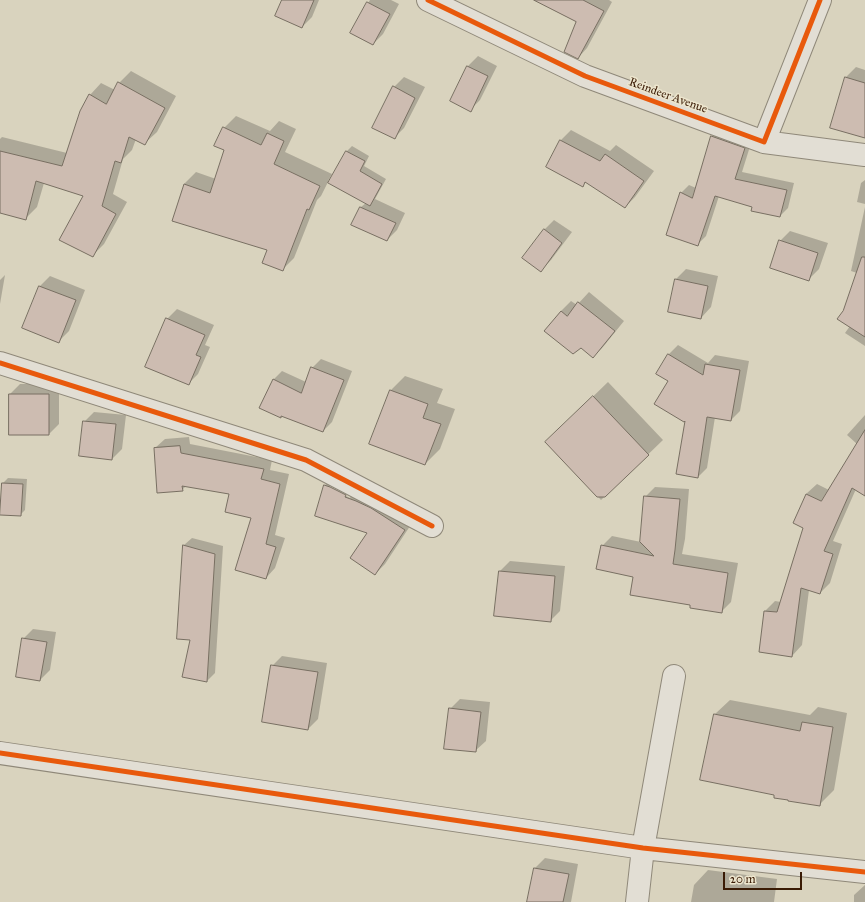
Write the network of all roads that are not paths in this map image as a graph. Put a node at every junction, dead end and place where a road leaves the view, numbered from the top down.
1 (428, 0) edge
2 (820, 0) edge
3 (764, 142) junction
4 (865, 155) edge
5 (0, 363) edge
6 (432, 526) dead end
7 (674, 676) dead end
8 (0, 753) edge
9 (643, 848) junction
10 (865, 872) edge
11 (637, 902) edge

1 - 3 street, Reindeer Avenue
2 - 3 street
3 - 4 street, Reindeer Avenue
5 - 6 street
7 - 9 street
8 - 9 street
9 - 10 street
9 - 11 street

